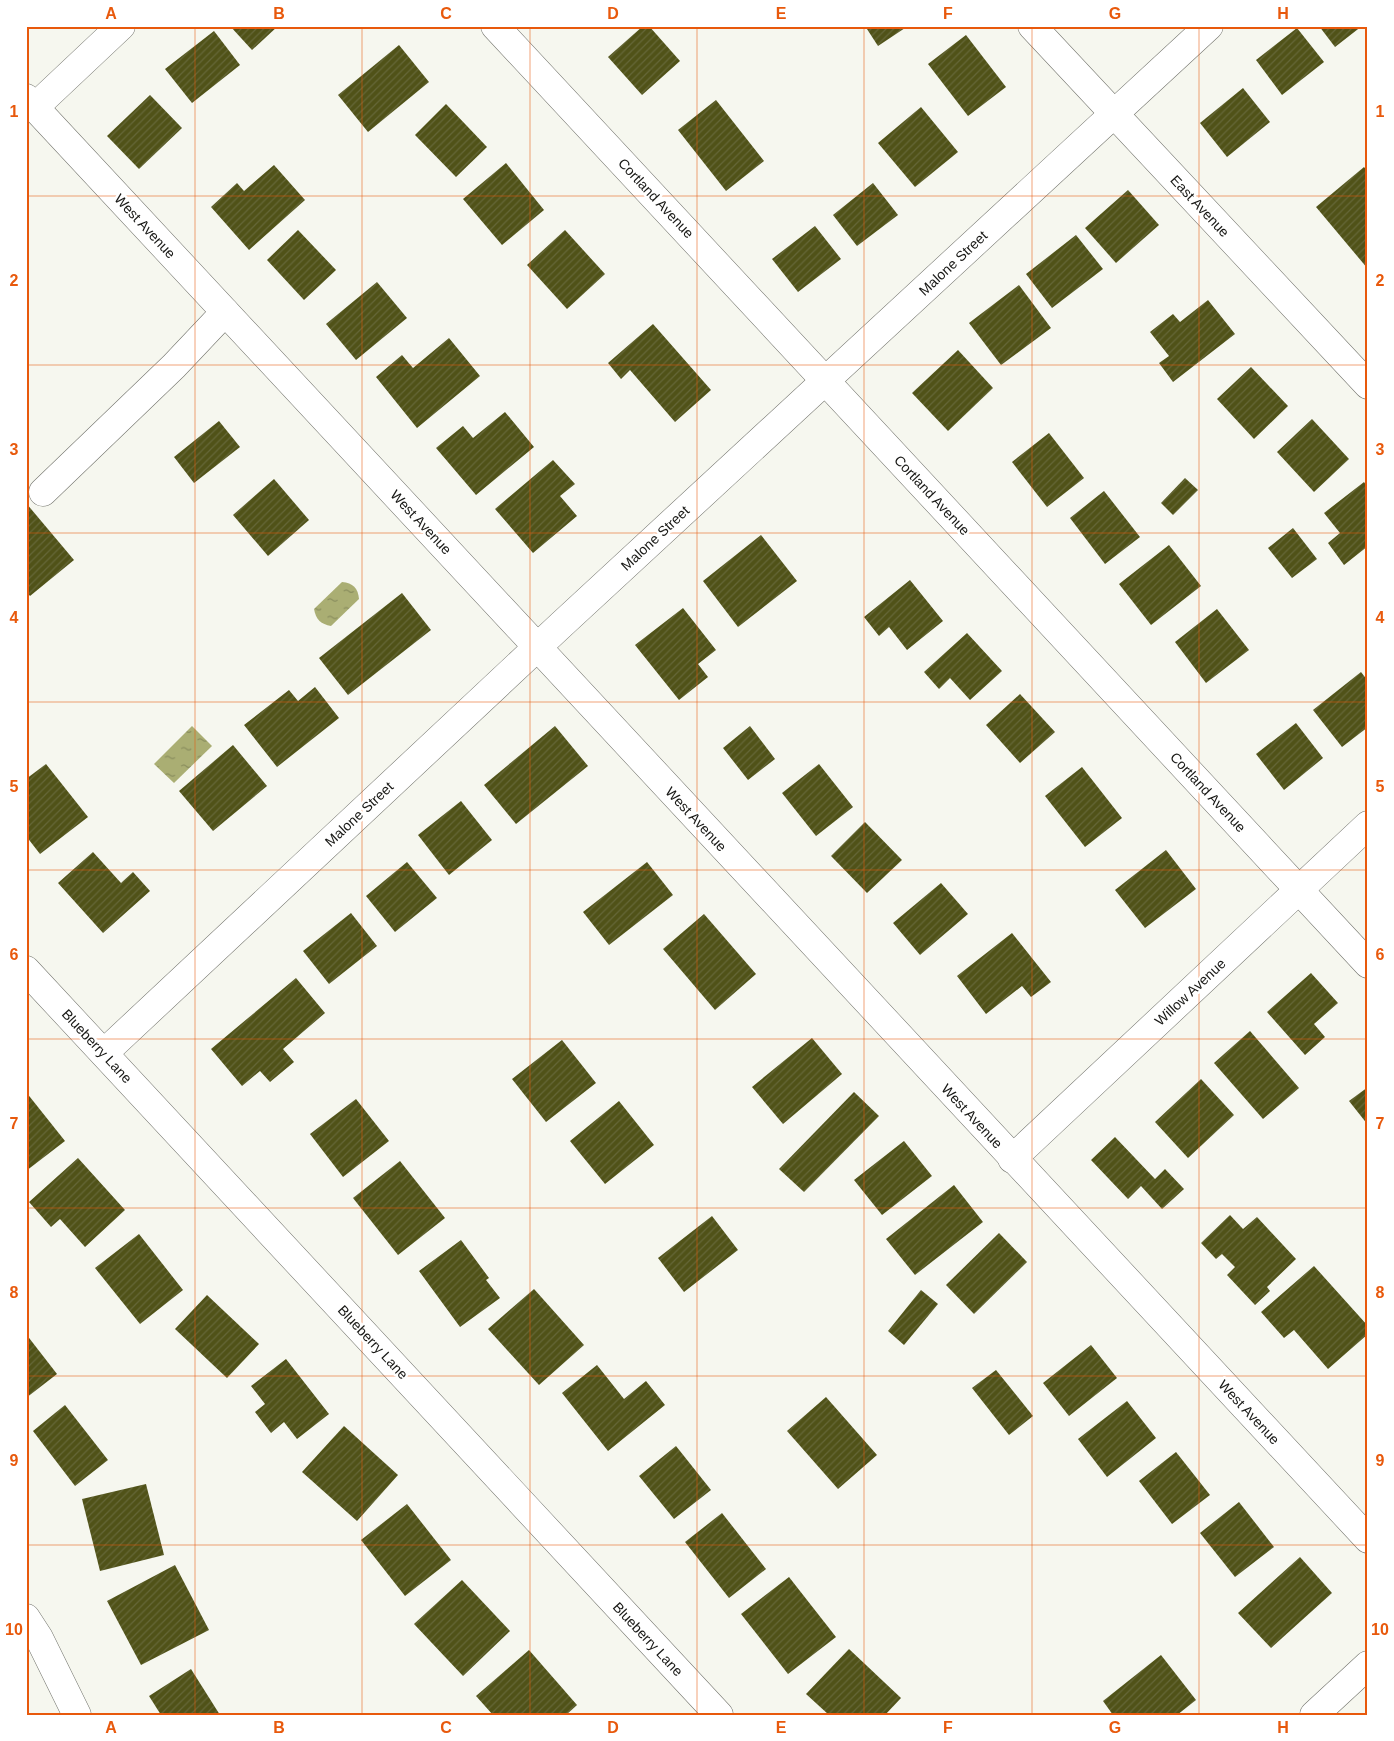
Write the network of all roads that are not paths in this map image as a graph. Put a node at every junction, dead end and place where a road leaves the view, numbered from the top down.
1 (121, 26) edge
2 (495, 26) edge
3 (1032, 26) edge
4 (1209, 26) edge
5 (30, 102) edge
6 (1114, 114) junction
7 (225, 312) junction
8 (826, 381) junction
9 (1368, 385) edge
10 (43, 492) dead end
11 (537, 648) junction
12 (1368, 826) edge
13 (1299, 890) junction
14 (1368, 964) edge
15 (26, 970) edge
16 (104, 1053) junction
17 (1012, 1159) junction
18 (1368, 1539) edge
19 (26, 1618) edge
20 (1368, 1665) edge
21 (77, 1715) edge
22 (719, 1715) edge
23 (1314, 1715) edge

1 - 5 street
2 - 8 street, Cortland Avenue
3 - 6 street, East Avenue
4 - 6 street, Malone Street
5 - 7 street, West Avenue
6 - 8 street, Malone Street
6 - 9 street, East Avenue
7 - 10 street
7 - 11 street, West Avenue
8 - 11 street, Malone Street
8 - 13 street, Cortland Avenue
11 - 16 street, Malone Street
11 - 17 street, West Avenue
12 - 13 street, Willow Avenue
13 - 14 street, Cortland Avenue
13 - 17 street, Willow Avenue
15 - 16 street, Blueberry Lane
16 - 22 street, Blueberry Lane
17 - 18 street, West Avenue
19 - 21 street
20 - 23 street

